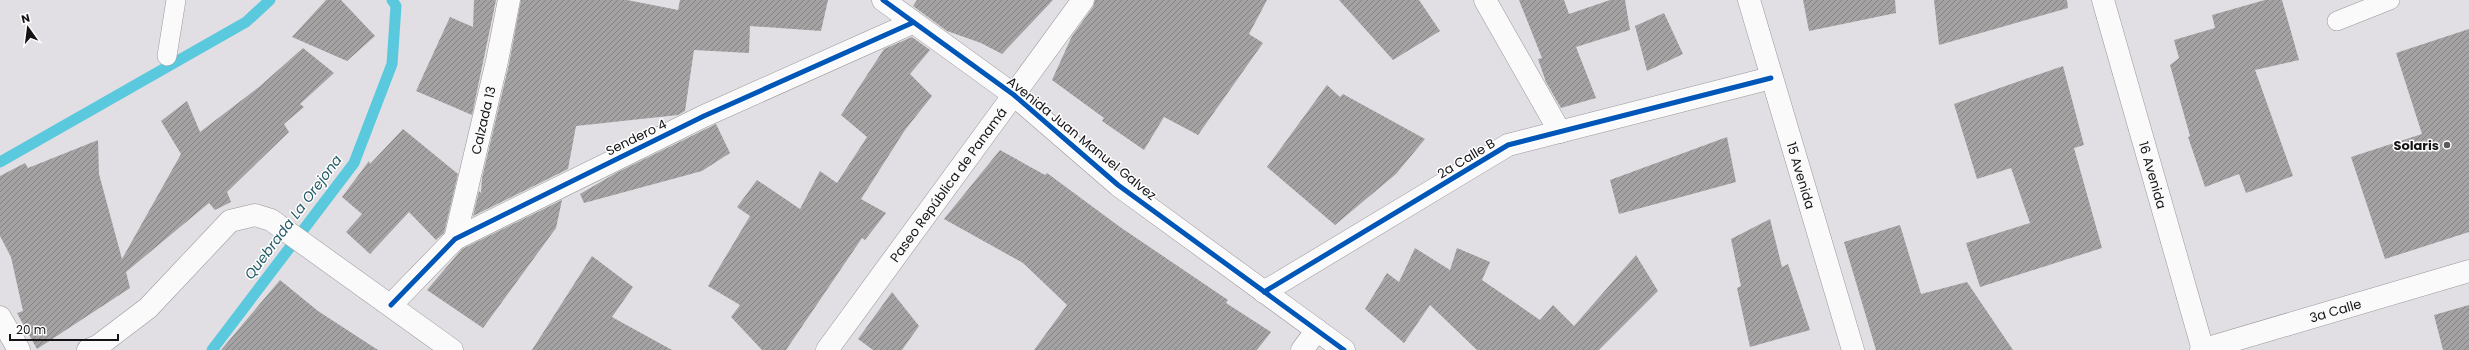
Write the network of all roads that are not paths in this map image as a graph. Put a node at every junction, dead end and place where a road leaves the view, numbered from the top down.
1 (176, 0) edge
2 (509, 0) edge
3 (883, 0) edge
4 (1083, 0) edge
5 (1484, 0) edge
6 (1749, 0) edge
7 (2103, 0) edge
8 (2390, 0) edge
9 (2337, 21) dead end
10 (912, 23) junction
11 (168, 56) dead end
12 (1771, 78) junction
13 (1014, 95) junction
14 (1560, 132) junction
15 (455, 239) junction
16 (2469, 271) edge
17 (1264, 292) junction
18 (391, 305) junction
19 (0, 317) edge
20 (1317, 330) junction
21 (19, 350) edge
22 (88, 350) edge
23 (452, 350) edge
24 (827, 350) edge
25 (1302, 350) edge
26 (1344, 350) edge
27 (1853, 350) edge
28 (2202, 350) edge

1 - 11 lane
2 - 15 street, Calzada 13
3 - 10 street, Avenida Juan Manuel Galvez
4 - 13 street, Paseo República de Panamá
5 - 14 street
6 - 12 street, 15 Avenida
7 - 28 street, 16 Avenida
8 - 9 lane
10 - 13 street, Avenida Juan Manuel Galvez
10 - 15 street, Sendero 4
12 - 14 street, 2a Calle B
12 - 27 street, 15 Avenida
13 - 17 street, Avenida Juan Manuel Galvez
13 - 24 street, Paseo República de Panamá
14 - 17 street, 2a Calle B
15 - 18 street, Sendero 4
16 - 28 street, 3a Calle
17 - 20 street, Avenida Juan Manuel Galvez
18 - 22 street
18 - 23 street
19 - 21 street
20 - 25 street
20 - 26 street, Avenida Juan Manuel Galvez

